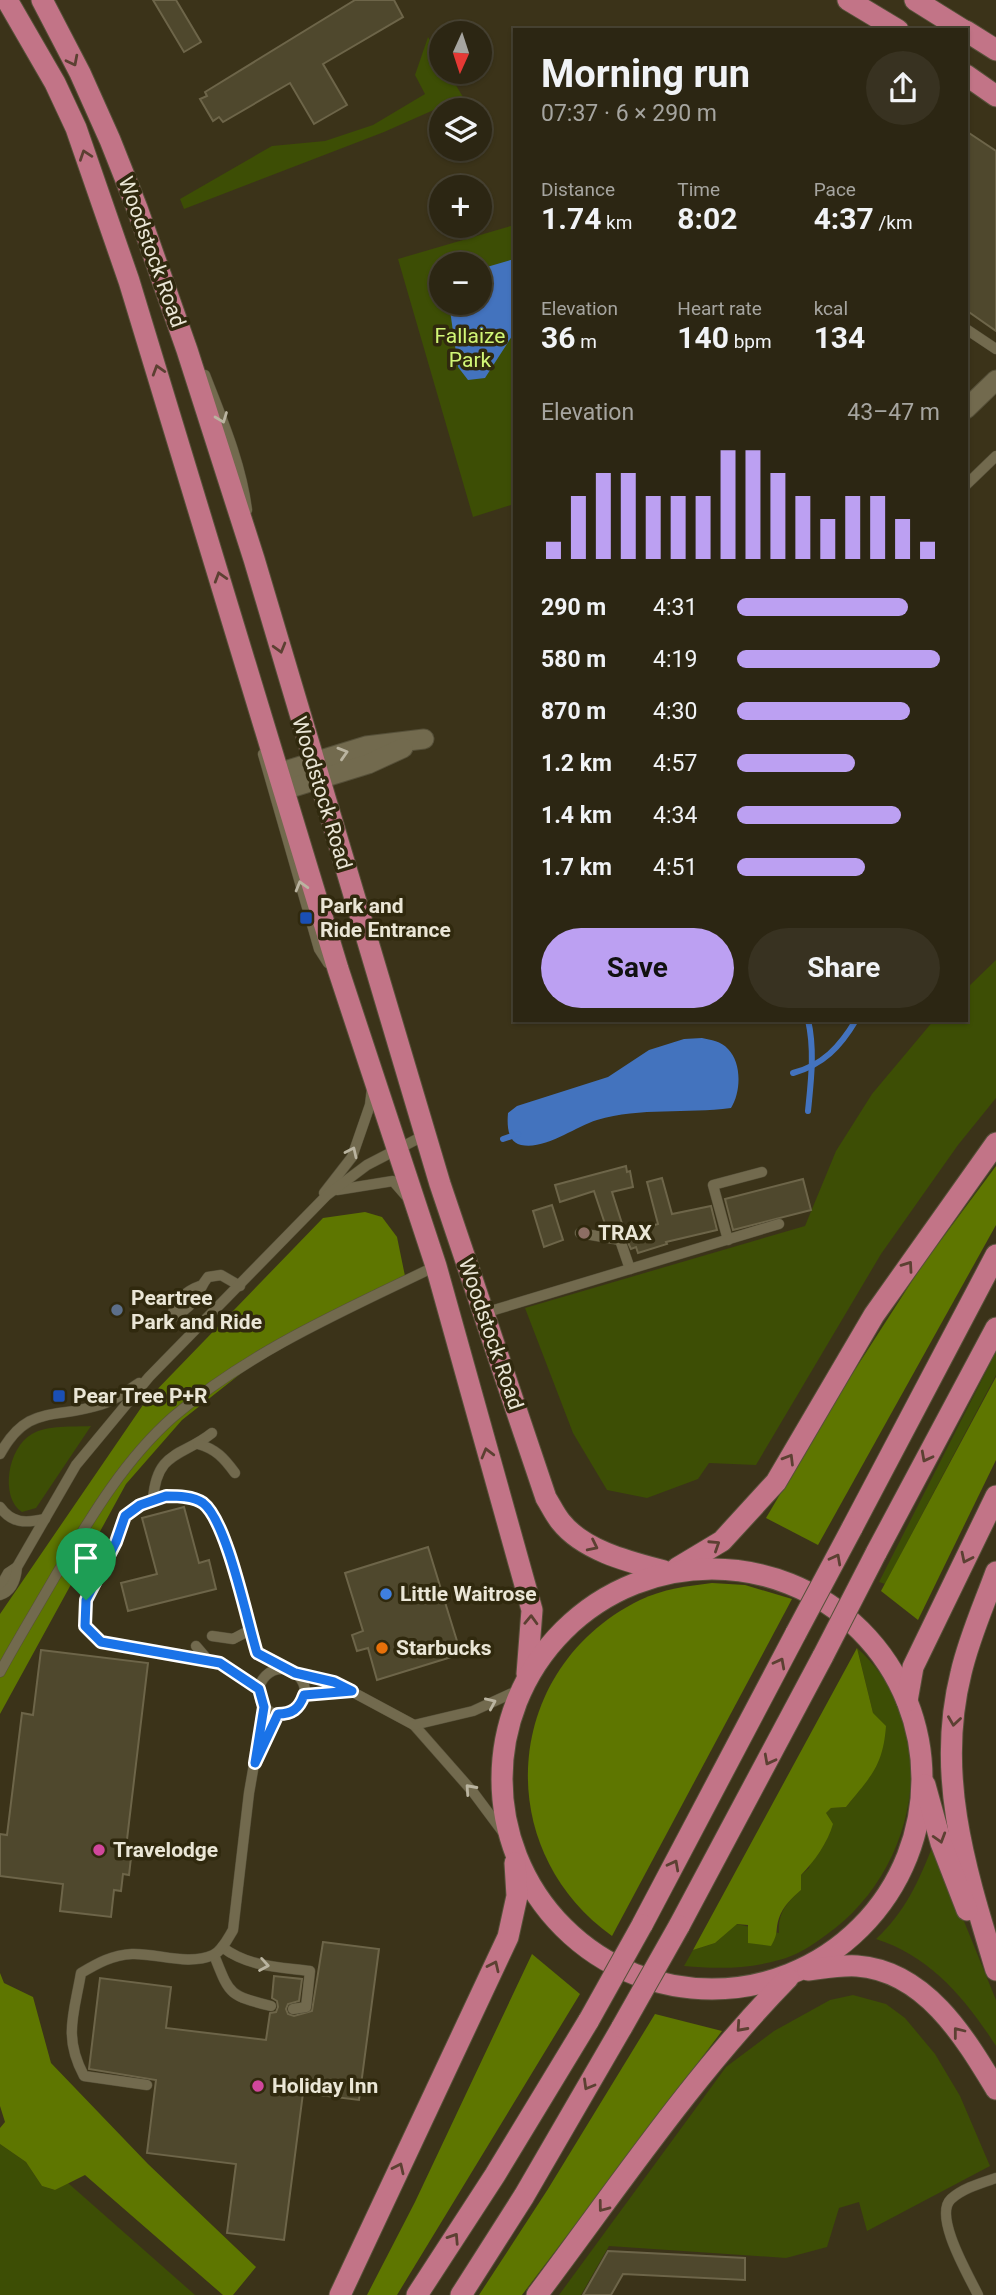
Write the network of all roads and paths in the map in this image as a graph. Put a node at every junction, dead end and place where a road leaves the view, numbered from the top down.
1 (7, 0) edge
2 (848, 0) edge
3 (915, 0) edge
4 (46, 2) edge
5 (895, 28) edge
6 (960, 28) edge
7 (968, 33) edge
8 (996, 50) edge
9 (968, 76) edge
10 (996, 96) edge
11 (968, 329) edge
12 (996, 349) edge
13 (996, 380) edge
14 (968, 407) edge
15 (996, 456) edge
16 (968, 483) edge
17 (239, 642) junction
18 (316, 771) junction
19 (281, 782) junction
20 (349, 881) junction
21 (346, 994) junction
22 (373, 1077) junction
23 (426, 1135) junction
24 (996, 1143) edge
25 (397, 1148) junction
26 (762, 1172) dead end
27 (439, 1184) junction
28 (334, 1191) junction
29 (416, 1206) junction
30 (313, 1207) junction
31 (779, 1224) dead end
32 (580, 1233) dead end
33 (728, 1240) junction
34 (996, 1255) edge
35 (436, 1266) junction
36 (630, 1269) junction
37 (240, 1286) junction
38 (484, 1313) junction
39 (150, 1325) dead end
40 (996, 1328) edge
41 (149, 1377) junction
42 (212, 1433) dead end
43 (198, 1444) junction
44 (0, 1454) edge
45 (235, 1473) dead end
46 (996, 1496) edge
47 (153, 1499) junction
48 (0, 1507) edge
49 (44, 1519) junction
50 (116, 1542) junction
51 (115, 1555) dead end
52 (18, 1567) junction
53 (670, 1570) junction
54 (996, 1572) edge
55 (0, 1588) edge
56 (0, 1595) edge
57 (250, 1630) junction
58 (212, 1636) dead end
59 (196, 1646) dead end
60 (208, 1660) junction
61 (290, 1671) junction
62 (0, 1672) edge
63 (523, 1682) junction
64 (259, 1689) junction
65 (352, 1691) junction
66 (304, 1695) junction
67 (907, 1701) junction
68 (264, 1707) junction
69 (278, 1714) junction
70 (414, 1725) junction
71 (255, 1763) junction
72 (921, 1773) junction
73 (513, 1849) junction
74 (222, 1947) junction
75 (214, 1955) junction
76 (996, 1971) edge
77 (798, 1974) junction
78 (271, 2006) dead end
79 (293, 2009) dead end
80 (147, 2085) dead end
81 (996, 2089) edge
82 (996, 2178) edge
83 (340, 2295) edge
84 (417, 2295) edge
85 (461, 2295) edge
86 (537, 2295) edge
87 (978, 2295) edge

17 -> 1 highway, Woodstock Road
2 - 5 highway
3 - 6 highway
4 -> 18 highway, Woodstock Road
7 - 8 highway
9 - 10 highway
11 - 12 lane
13 - 14 street
15 - 16 lane
17 - 19 highway, Woodstock Road
21 -> 17 lane
18 - 19 street
18 - 20 highway, Woodstock Road
19 - 21 highway, Woodstock Road
20 - 23 highway, Woodstock Road
20 - 27 lane
21 - 22 highway, Woodstock Road
22 - 25 highway, Woodstock Road
30 -> 22 lane
23 - 25 lane
23 - 27 highway, Woodstock Road
53 -> 24 highway
25 - 28 lane
25 - 29 highway, Woodstock Road
26 - 33 lane
27 - 38 highway, Woodstock Road
28 - 29 lane
28 - 30 lane
29 - 35 highway, Woodstock Road
30 - 37 lane
31 - 33 lane
32 - 36 lane
33 - 36 lane
84 -> 34 highway, bridge
35 - 62 lane
63 -> 35 highway, Woodstock Road
36 - 38 lane
37 - 39 lane
37 - 41 lane
38 -> 53 highway, Woodstock Road
40 -> 85 highway, bridge
41 - 44 lane
41 - 49 lane
42 - 43 lane
43 - 45 lane
43 - 47 lane
46 -> 67 highway
47 - 50 lane
47 - 57 lane
48 - 49 lane
49 - 52 lane
50 - 51 lane
50 - 60 lane
52 - 55 lane
52 - 56 lane
53 - 63 highway
53 - 67 highway
54 -> 76 highway
55 - 56 lane
57 - 58 lane
57 - 61 lane
59 - 60 lane
60 - 64 lane
61 - 64 lane
61 - 65 lane
61 - 66 lane
70 -> 63 lane
63 - 73 highway
64 - 68 lane
65 - 66 lane
65 - 70 lane
66 - 69 lane
67 - 72 highway
68 - 69 lane
68 - 71 lane
69 - 71 lane
73 -> 70 lane
71 - 74 lane
72 -> 76 highway
72 - 77 highway
73 - 77 highway
83 -> 73 highway
74 - 75 lane
74 -> 79 lane
75 - 78 lane
75 - 80 lane
81 -> 77 highway
77 -> 86 highway
82 - 87 lane

